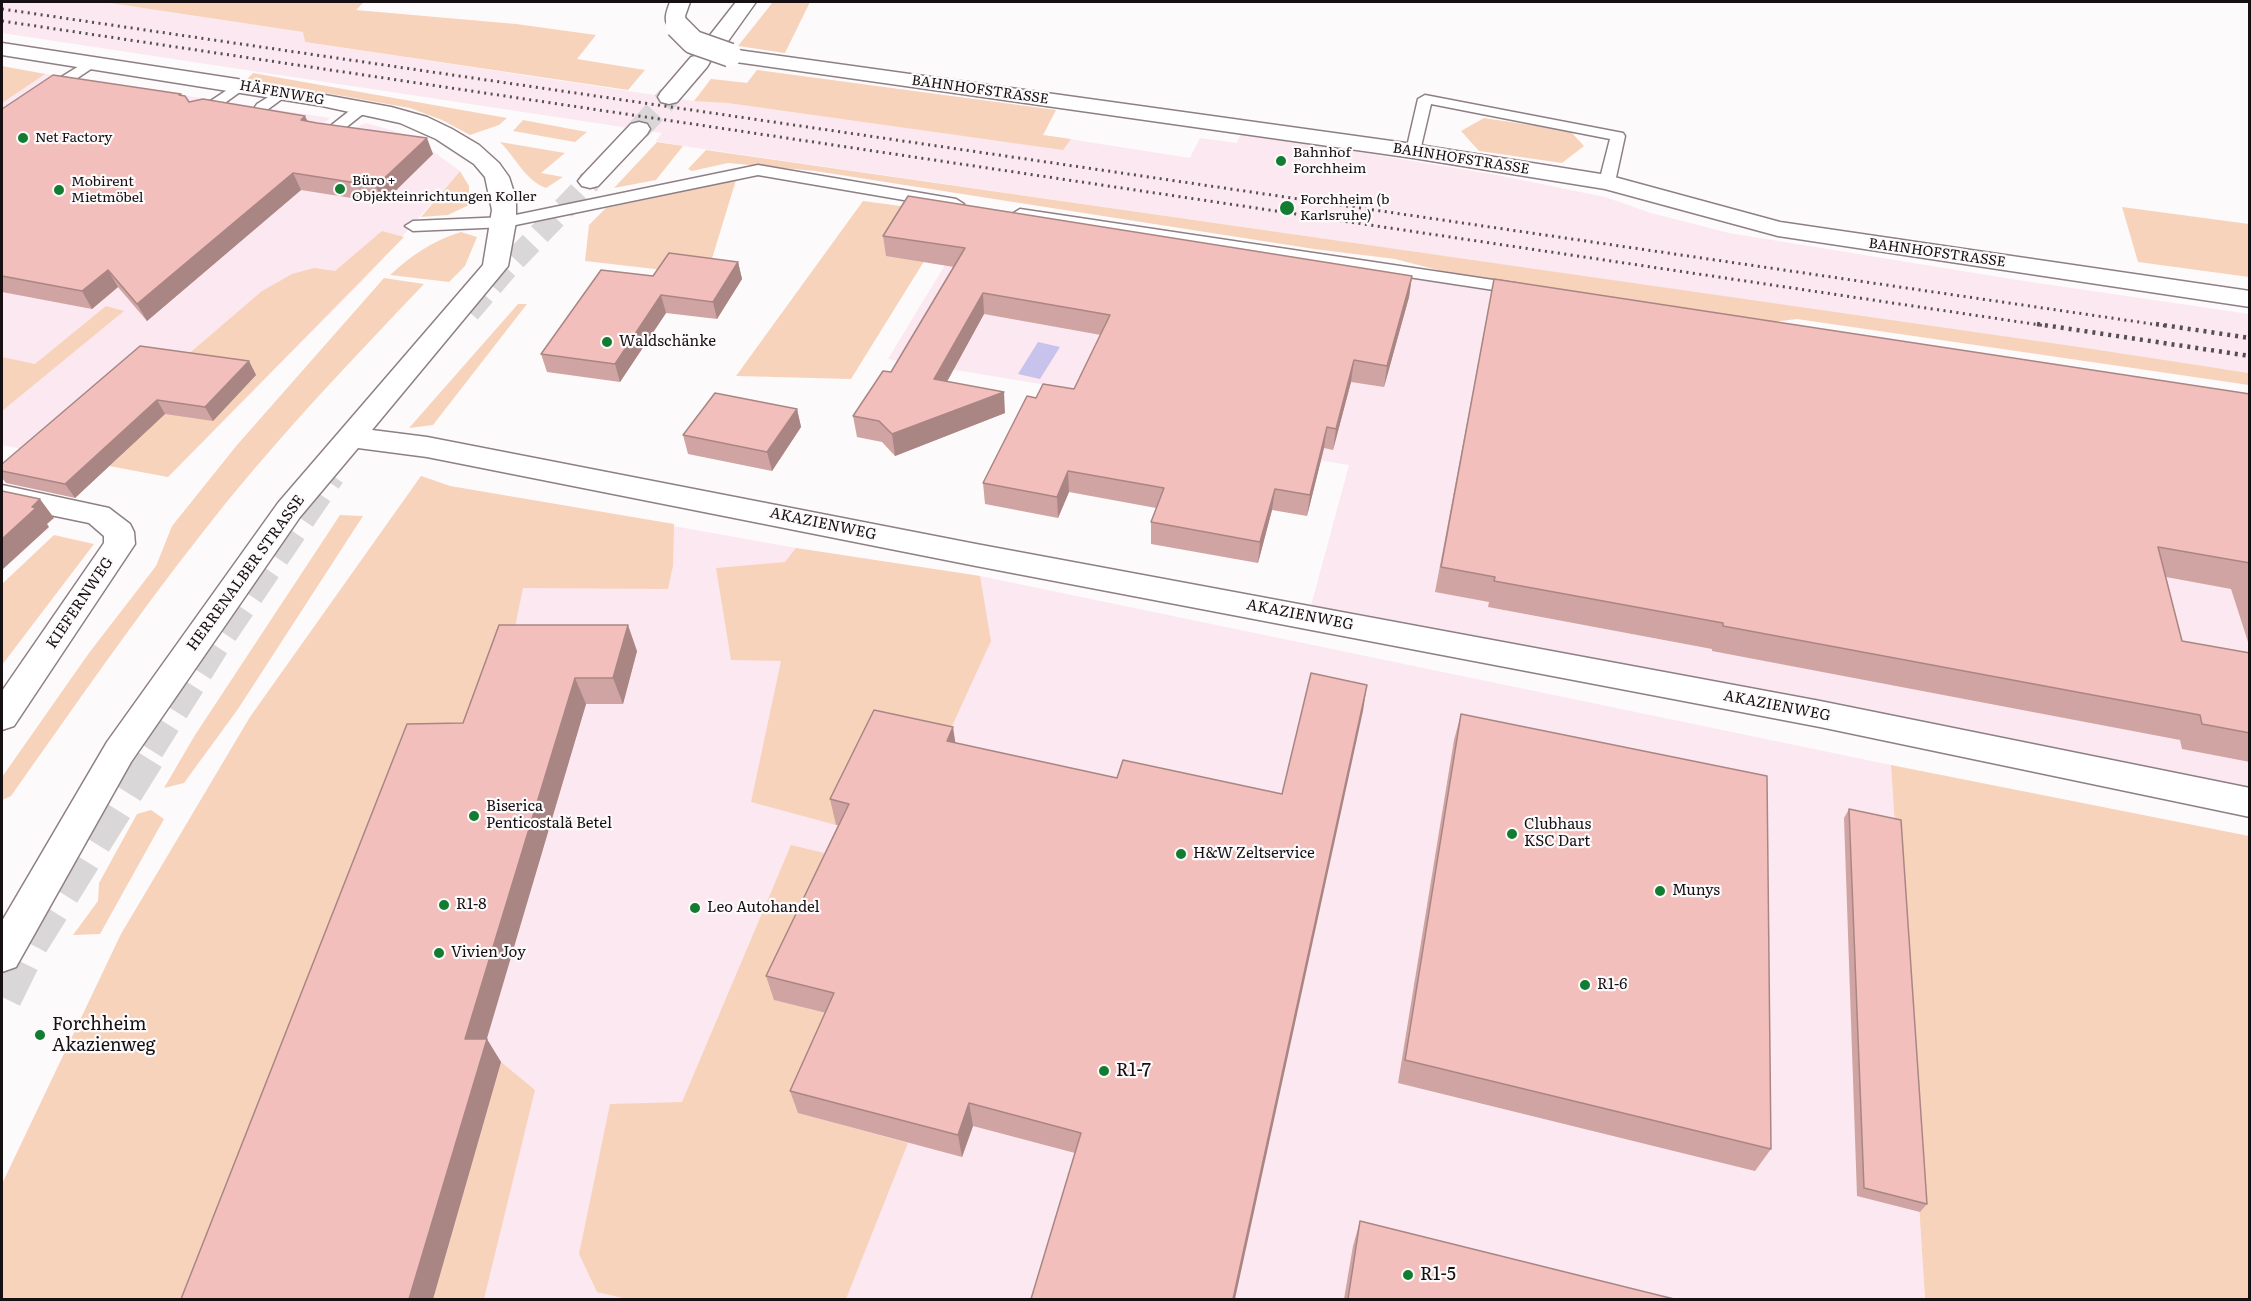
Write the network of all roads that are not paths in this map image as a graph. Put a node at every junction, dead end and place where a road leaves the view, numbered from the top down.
1 (680, 2) edge
2 (746, 2) edge
3 (724, 47) junction
4 (2, 49) edge
5 (92, 62) junction
6 (699, 62) dead end
7 (240, 86) junction
8 (50, 90) edge
9 (281, 93) junction
10 (669, 97) tunnel mouth
11 (262, 107) edge
12 (363, 107) junction
13 (202, 113) edge
14 (639, 129) tunnel mouth
15 (329, 134) edge
16 (1413, 151) junction
17 (590, 181) tunnel mouth
18 (1607, 182) junction
19 (966, 206) edge
20 (1002, 211) edge
21 (506, 222) junction
22 (413, 226) dead end
23 (1540, 292) edge
24 (2250, 299) edge
25 (349, 437) junction
26 (2, 495) edge
27 (2, 717) edge
28 (2250, 803) edge
29 (4, 946) edge

1 - 3 street, BAHNHOFSTRASSE, bridge
2 - 3 street
3 - 16 street, BAHNHOFSTRASSE
4 - 5 street, HÄFENWEG
5 - 7 street, HÄFENWEG
5 - 8 lane
6 - 10 street
7 - 9 street, HÄFENWEG
7 - 13 lane
9 - 11 lane
9 - 12 street, HÄFENWEG
12 - 15 lane
12 - 21 street, HÄFENWEG
14 - 17 street
16 - 18 street, BAHNHOFSTRASSE
16 - 18 lane
18 - 24 street, BAHNHOFSTRASSE
19 - 21 lane
20 - 23 lane
21 - 22 lane
21 - 25 street, HERRENALBER STRASSE
25 - 28 street, AKAZIENWEG
25 - 29 street, HERRENALBER STRASSE
26 - 27 street, KIEFERNWEG

